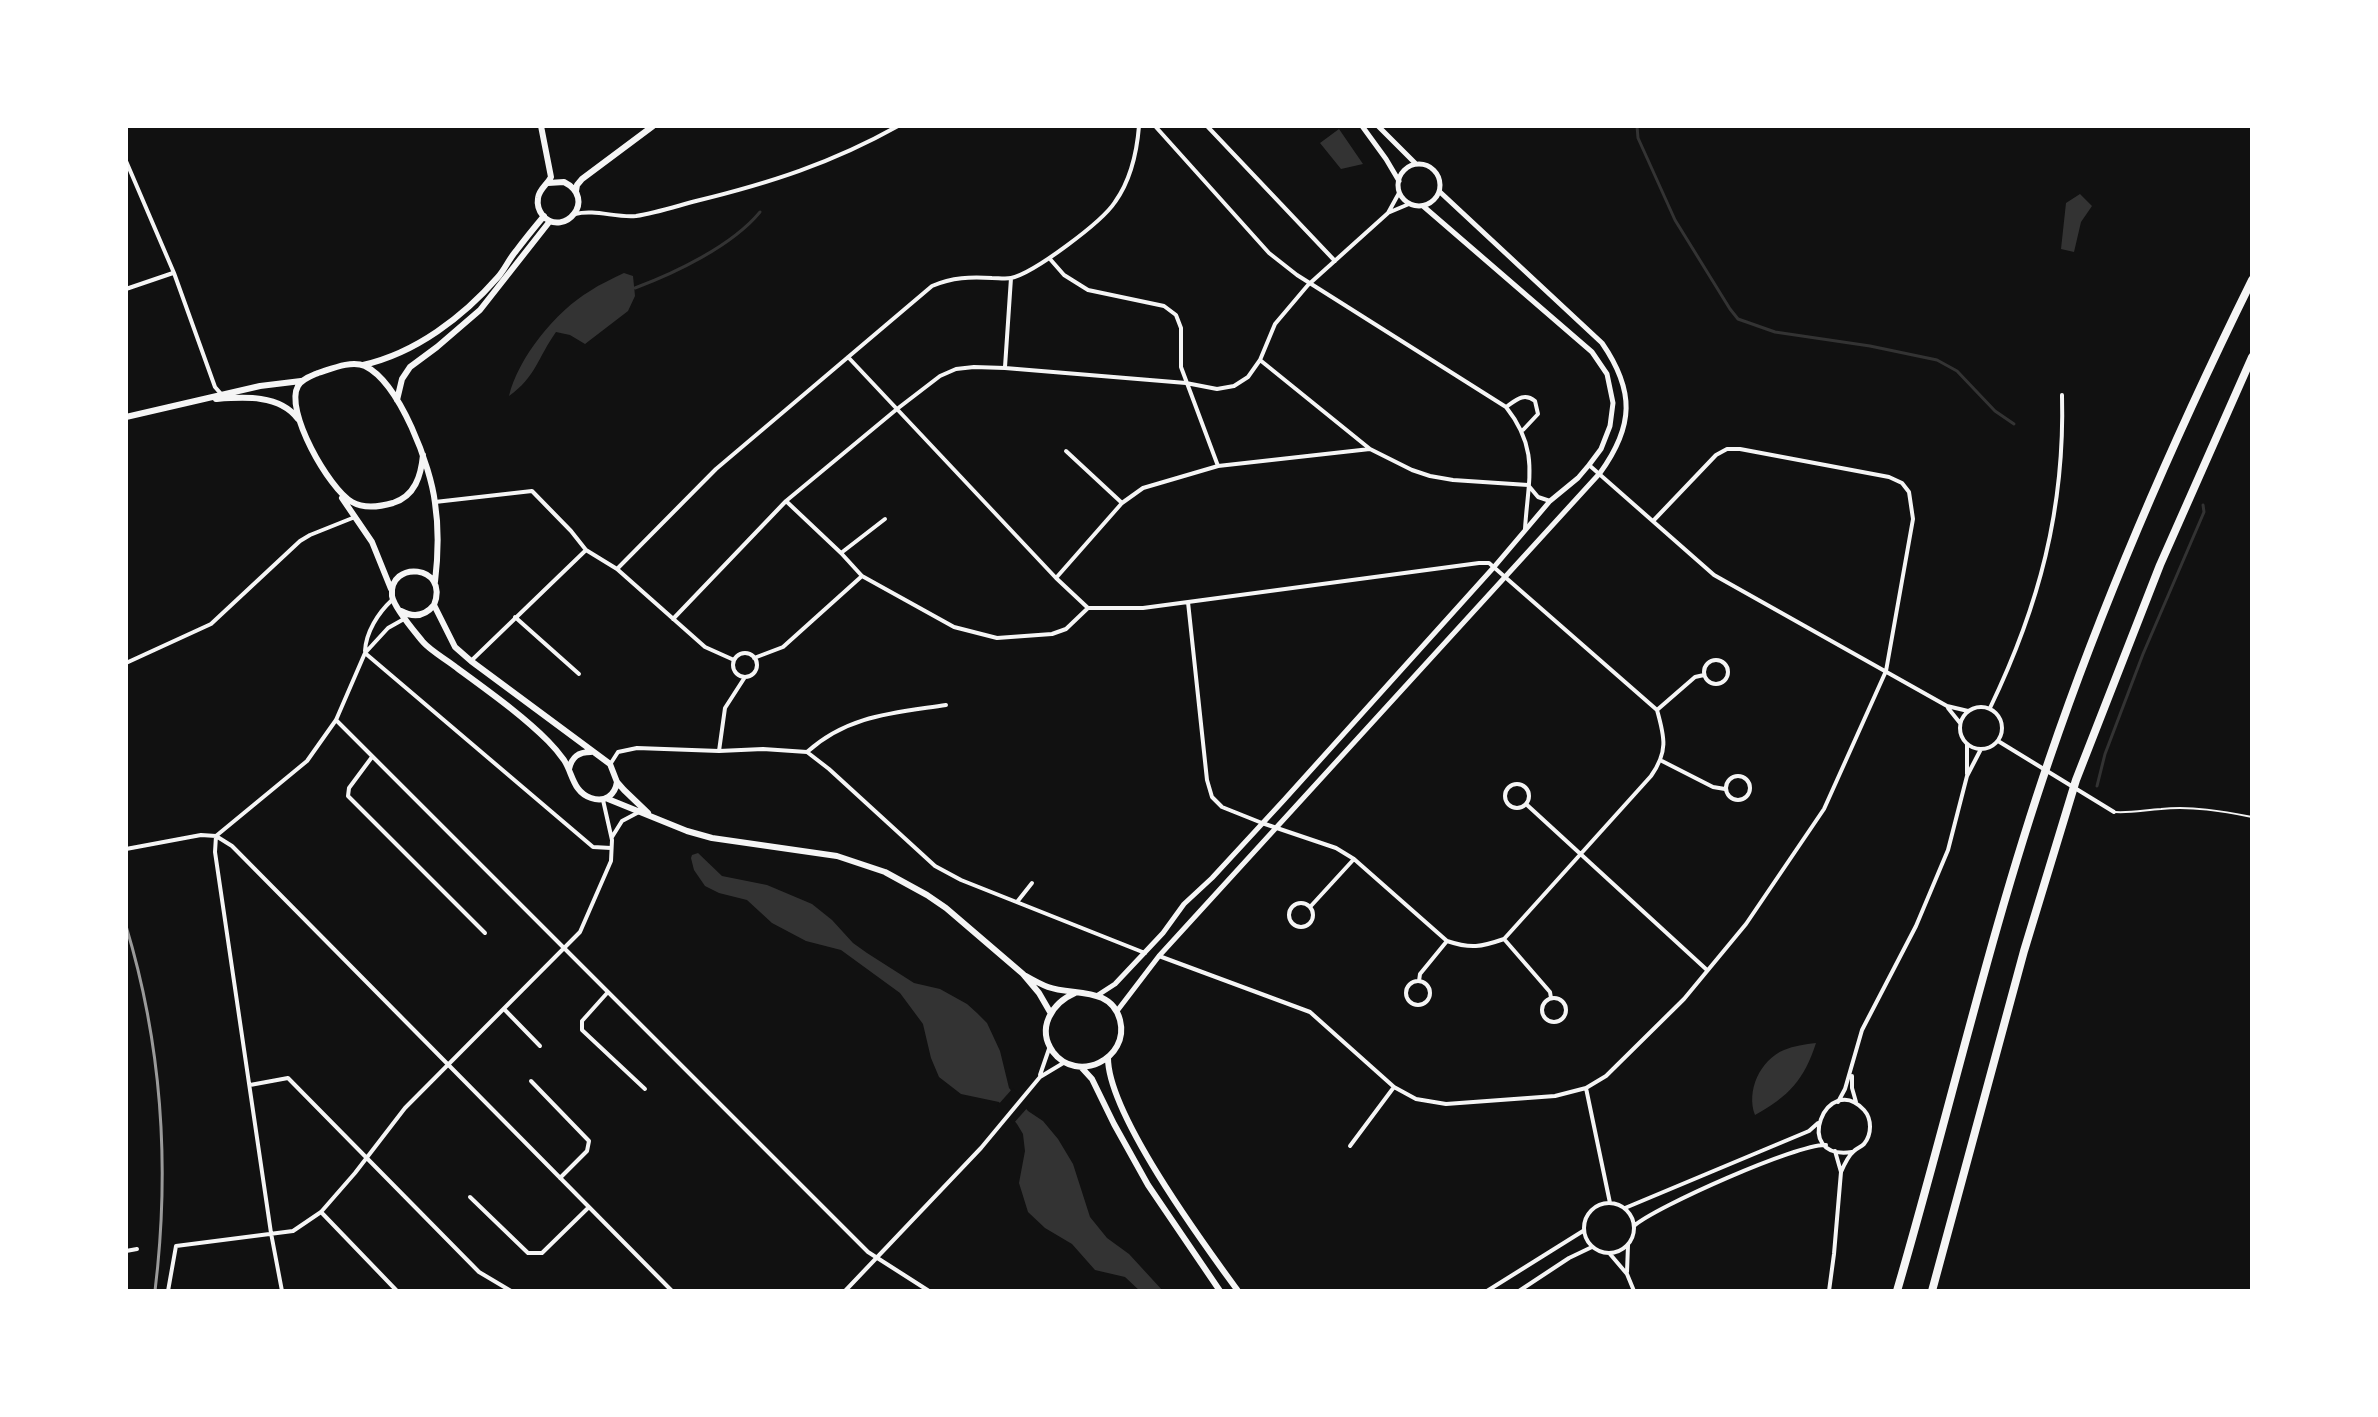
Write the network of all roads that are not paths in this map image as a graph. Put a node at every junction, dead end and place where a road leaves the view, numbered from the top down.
1 (541, 126) edge
2 (653, 126) edge
3 (898, 126) edge
4 (1139, 126) edge
5 (1155, 126) edge
6 (1207, 126) edge
7 (1362, 126) edge
8 (1378, 126) edge
9 (126, 161) edge
10 (1416, 164) junction
11 (1399, 181) junction
12 (548, 183) junction
13 (576, 191) junction
14 (1440, 192) junction
15 (1399, 193) junction
16 (1409, 204) junction
17 (1423, 206) junction
18 (1388, 213) junction
19 (575, 214) junction
20 (547, 219) junction
21 (1050, 259) junction
22 (1335, 261) junction
23 (174, 273) junction
24 (1011, 278) junction
25 (2252, 280) edge
26 (1309, 284) junction
27 (126, 289) edge
28 (848, 357) junction
29 (2252, 357) edge
30 (1260, 360) junction
31 (363, 365) junction
32 (1005, 368) junction
33 (301, 381) junction
34 (1186, 383) junction
35 (222, 395) junction
36 (2062, 395) dead end
37 (200, 400) junction
38 (397, 401) junction
39 (1506, 407) junction
40 (897, 409) junction
41 (126, 417) edge
42 (300, 421) junction
43 (1522, 431) junction
44 (1370, 449) junction
45 (1066, 451) dead end
46 (423, 455) junction
47 (1589, 465) junction
48 (1218, 466) junction
49 (1600, 473) junction
50 (334, 485) junction
51 (1528, 485) junction
52 (786, 501) junction
53 (1550, 501) junction
54 (435, 502) junction
55 (1122, 503) junction
56 (355, 517) junction
57 (885, 519) dead end
58 (1654, 520) junction
59 (1525, 532) junction
60 (586, 550) junction
61 (841, 553) junction
62 (1494, 567) junction
63 (617, 569) junction
64 (862, 576) junction
65 (1505, 576) junction
66 (1056, 578) junction
67 (435, 582) junction
68 (392, 596) junction
69 (1188, 602) junction
70 (434, 605) junction
71 (1088, 608) junction
72 (401, 611) junction
73 (414, 616) junction
74 (515, 617) junction
75 (405, 619) junction
76 (673, 619) junction
77 (365, 653) junction
78 (754, 658) junction
79 (734, 660) junction
80 (471, 661) junction
81 (126, 663) edge
82 (1886, 671) junction
83 (579, 674) dead end
84 (1704, 675) junction
85 (745, 677) junction
86 (946, 705) dead end
87 (1947, 706) junction
88 (1990, 708) junction
89 (1657, 710) junction
90 (1968, 711) junction
91 (336, 720) junction
92 (1960, 723) junction
93 (1998, 741) junction
94 (1967, 744) junction
95 (1981, 749) junction
96 (719, 751) junction
97 (593, 752) junction
98 (807, 752) junction
99 (372, 757) junction
100 (1662, 761) junction
101 (610, 764) junction
102 (569, 769) junction
103 (1967, 776) junction
104 (617, 782) junction
105 (1726, 789) junction
106 (605, 799) junction
107 (1526, 804) junction
108 (640, 812) junction
109 (2114, 812) joint
110 (651, 815) junction
111 (2252, 817) edge
112 (1262, 823) junction
113 (1278, 827) junction
114 (216, 836) junction
115 (612, 840) junction
116 (611, 848) junction
117 (126, 849) edge
118 (1582, 853) junction
119 (1354, 859) junction
120 (1032, 883) dead end
121 (1017, 902) junction
122 (1310, 907) junction
123 (485, 933) dead end
124 (1504, 939) junction
125 (1447, 941) junction
126 (564, 948) junction
127 (1145, 953) junction
128 (1159, 956) junction
129 (1707, 970) junction
130 (1023, 974) junction
131 (1419, 981) junction
132 (608, 992) junction
133 (1075, 993) junction
134 (1098, 995) junction
135 (1551, 998) junction
136 (504, 1009) junction
137 (1117, 1011) junction
138 (1050, 1012) junction
139 (540, 1046) dead end
140 (1050, 1046) junction
141 (1108, 1058) junction
142 (1065, 1062) junction
143 (447, 1064) junction
144 (1081, 1067) junction
145 (1851, 1069) junction
146 (1040, 1077) junction
147 (531, 1081) dead end
148 (250, 1085) junction
149 (1394, 1087) junction
150 (1586, 1088) junction
151 (645, 1089) dead end
152 (1838, 1102) junction
153 (1856, 1104) junction
154 (1818, 1123) junction
155 (1826, 1145) junction
156 (1350, 1146) dead end
157 (1835, 1151) junction
158 (1852, 1152) junction
159 (366, 1157) junction
160 (1841, 1172) junction
161 (560, 1178) junction
162 (470, 1197) dead end
163 (1610, 1203) junction
164 (589, 1207) junction
165 (1625, 1208) junction
166 (321, 1212) junction
167 (1634, 1226) junction
168 (1583, 1231) junction
169 (271, 1233) junction
170 (1628, 1245) junction
171 (1592, 1247) junction
172 (137, 1249) dead end
173 (126, 1251) edge
174 (1610, 1254) junction
175 (876, 1259) junction
176 (1627, 1274) junction
177 (168, 1291) edge
178 (282, 1291) edge
179 (397, 1291) edge
180 (511, 1291) edge
181 (672, 1291) edge
182 (845, 1291) edge
183 (929, 1291) edge
184 (1220, 1291) edge
185 (1238, 1291) edge
186 (1487, 1291) edge
187 (1519, 1291) edge
188 (1634, 1291) edge
189 (1829, 1291) edge
190 (1897, 1291) edge
191 (1932, 1291) edge

1 - 12 main road
2 - 13 main road
3 - 19 street
4 - 21 street
5 - 26 street
6 - 22 street
7 - 11 street
8 - 10 street
9 - 23 street
10 - 11 street
10 - 14 street
11 - 15 street
12 - 13 main road
12 - 20 main road
13 - 19 main road
14 - 17 street
14 - 49 street
15 - 16 street
15 - 18 street
16 - 17 street
16 - 18 street
17 - 47 street
18 - 22 street
19 - 20 main road
20 - 31 main road
20 - 38 main road
21 - 24 street
21 - 34 street
22 - 26 street
23 - 27 street
23 - 35 street
24 - 28 street
24 - 32 street
25 - 190 highway
26 - 30 street
26 - 39 street
28 - 40 street
28 - 63 street
29 - 191 highway
30 - 34 street
30 - 44 street
31 - 33 main road
31 - 38 main road
32 - 34 street
32 - 40 street
33 - 35 main road
33 - 42 main road
34 - 48 street
35 - 37 main road
36 - 88 street
37 - 41 main road
37 - 42 main road
38 - 46 main road
39 - 43 street
39 - 43 street
40 - 52 street
40 - 66 street
42 - 50 main road
43 - 51 street
44 - 48 street
44 - 51 street
45 - 55 street
46 - 50 main road
46 - 54 main road
47 - 49 street
47 - 53 street
48 - 55 street
49 - 58 street
49 - 65 street
50 - 56 main road
51 - 53 street
51 - 59 street
52 - 61 street
52 - 76 street
53 - 59 street
54 - 60 street
54 - 67 main road
55 - 66 street
56 - 68 main road
56 - 81 street
57 - 61 street
58 - 82 street
58 - 82 street
59 - 62 street
60 - 63 street
60 - 74 street
61 - 64 street
62 - 65 street
62 - 69 street
62 - 112 street
63 - 76 street
64 - 71 street
64 - 78 street
65 - 89 street
65 - 113 street
66 - 71 street
67 - 68 main road
67 - 70 main road
68 - 72 main road
68 - 77 street
69 - 71 street
69 - 112 street
70 - 73 main road
70 - 80 main road
72 - 73 main road
72 - 75 main road
73 - 75 street
74 - 80 street
74 - 83 street
75 - 77 street
75 - 102 main road
76 - 79 street
77 - 91 street
77 - 116 street
78 - 79 street
78 - 85 street
79 - 85 street
80 - 97 main road
82 - 87 street
82 - 129 street
84 - 84 street
84 - 89 street
85 - 96 street
86 - 98 street
87 - 90 street
87 - 92 street
88 - 90 street
88 - 93 street
89 - 100 street
90 - 92 street
91 - 99 street
91 - 114 street
92 - 94 street
93 - 95 street
93 - 109 street
94 - 95 street
94 - 103 street
95 - 103 street
96 - 98 street
96 - 101 street
97 - 101 main road
97 - 102 main road
98 - 121 street
99 - 123 street
99 - 126 street
100 - 105 street
100 - 118 street
101 - 104 main road
102 - 106 main road
103 - 145 street
104 - 106 main road
104 - 110 main road
105 - 105 street
106 - 108 main road
106 - 115 street
107 - 107 street
107 - 118 street
108 - 110 main road
108 - 115 street
109 - 111 lane
110 - 130 main road
112 - 113 street
112 - 127 street
113 - 119 street
113 - 128 street
114 - 117 street
114 - 143 street
114 - 148 street
115 - 116 street
116 - 126 street
118 - 124 street
118 - 129 street
119 - 122 street
119 - 125 street
120 - 121 street
121 - 127 street
122 - 122 street
124 - 125 street
124 - 135 street
125 - 131 street
126 - 132 street
126 - 136 street
127 - 134 street
128 - 137 street
128 - 149 street
129 - 150 street
130 - 133 main road
130 - 138 main road
131 - 131 street
132 - 151 street
132 - 175 street
133 - 134 main road
133 - 138 main road
134 - 137 main road
135 - 135 street
136 - 139 street
136 - 143 street
137 - 141 main road
138 - 140 main road
140 - 142 main road
140 - 146 street
141 - 144 main road
141 - 185 main road
142 - 144 main road
142 - 146 street
143 - 159 street
143 - 161 street
144 - 184 main road
145 - 152 street
145 - 153 street
146 - 175 street
147 - 161 street
148 - 159 street
148 - 169 street
149 - 150 street
149 - 156 street
150 - 163 street
152 - 153 street
152 - 154 street
153 - 158 street
154 - 155 street
154 - 165 street
155 - 157 street
155 - 167 street
157 - 158 street
157 - 160 street
158 - 160 street
159 - 166 street
159 - 180 street
160 - 189 street
161 - 164 street
162 - 164 street
163 - 165 street
163 - 168 street
164 - 181 street
165 - 167 street
166 - 169 street
166 - 179 street
167 - 170 street
168 - 171 street
168 - 186 street
169 - 177 street
169 - 178 street
170 - 174 street
170 - 176 street
171 - 174 street
171 - 187 street
172 - 173 street
174 - 176 street
175 - 182 street
175 - 183 street
176 - 188 street

